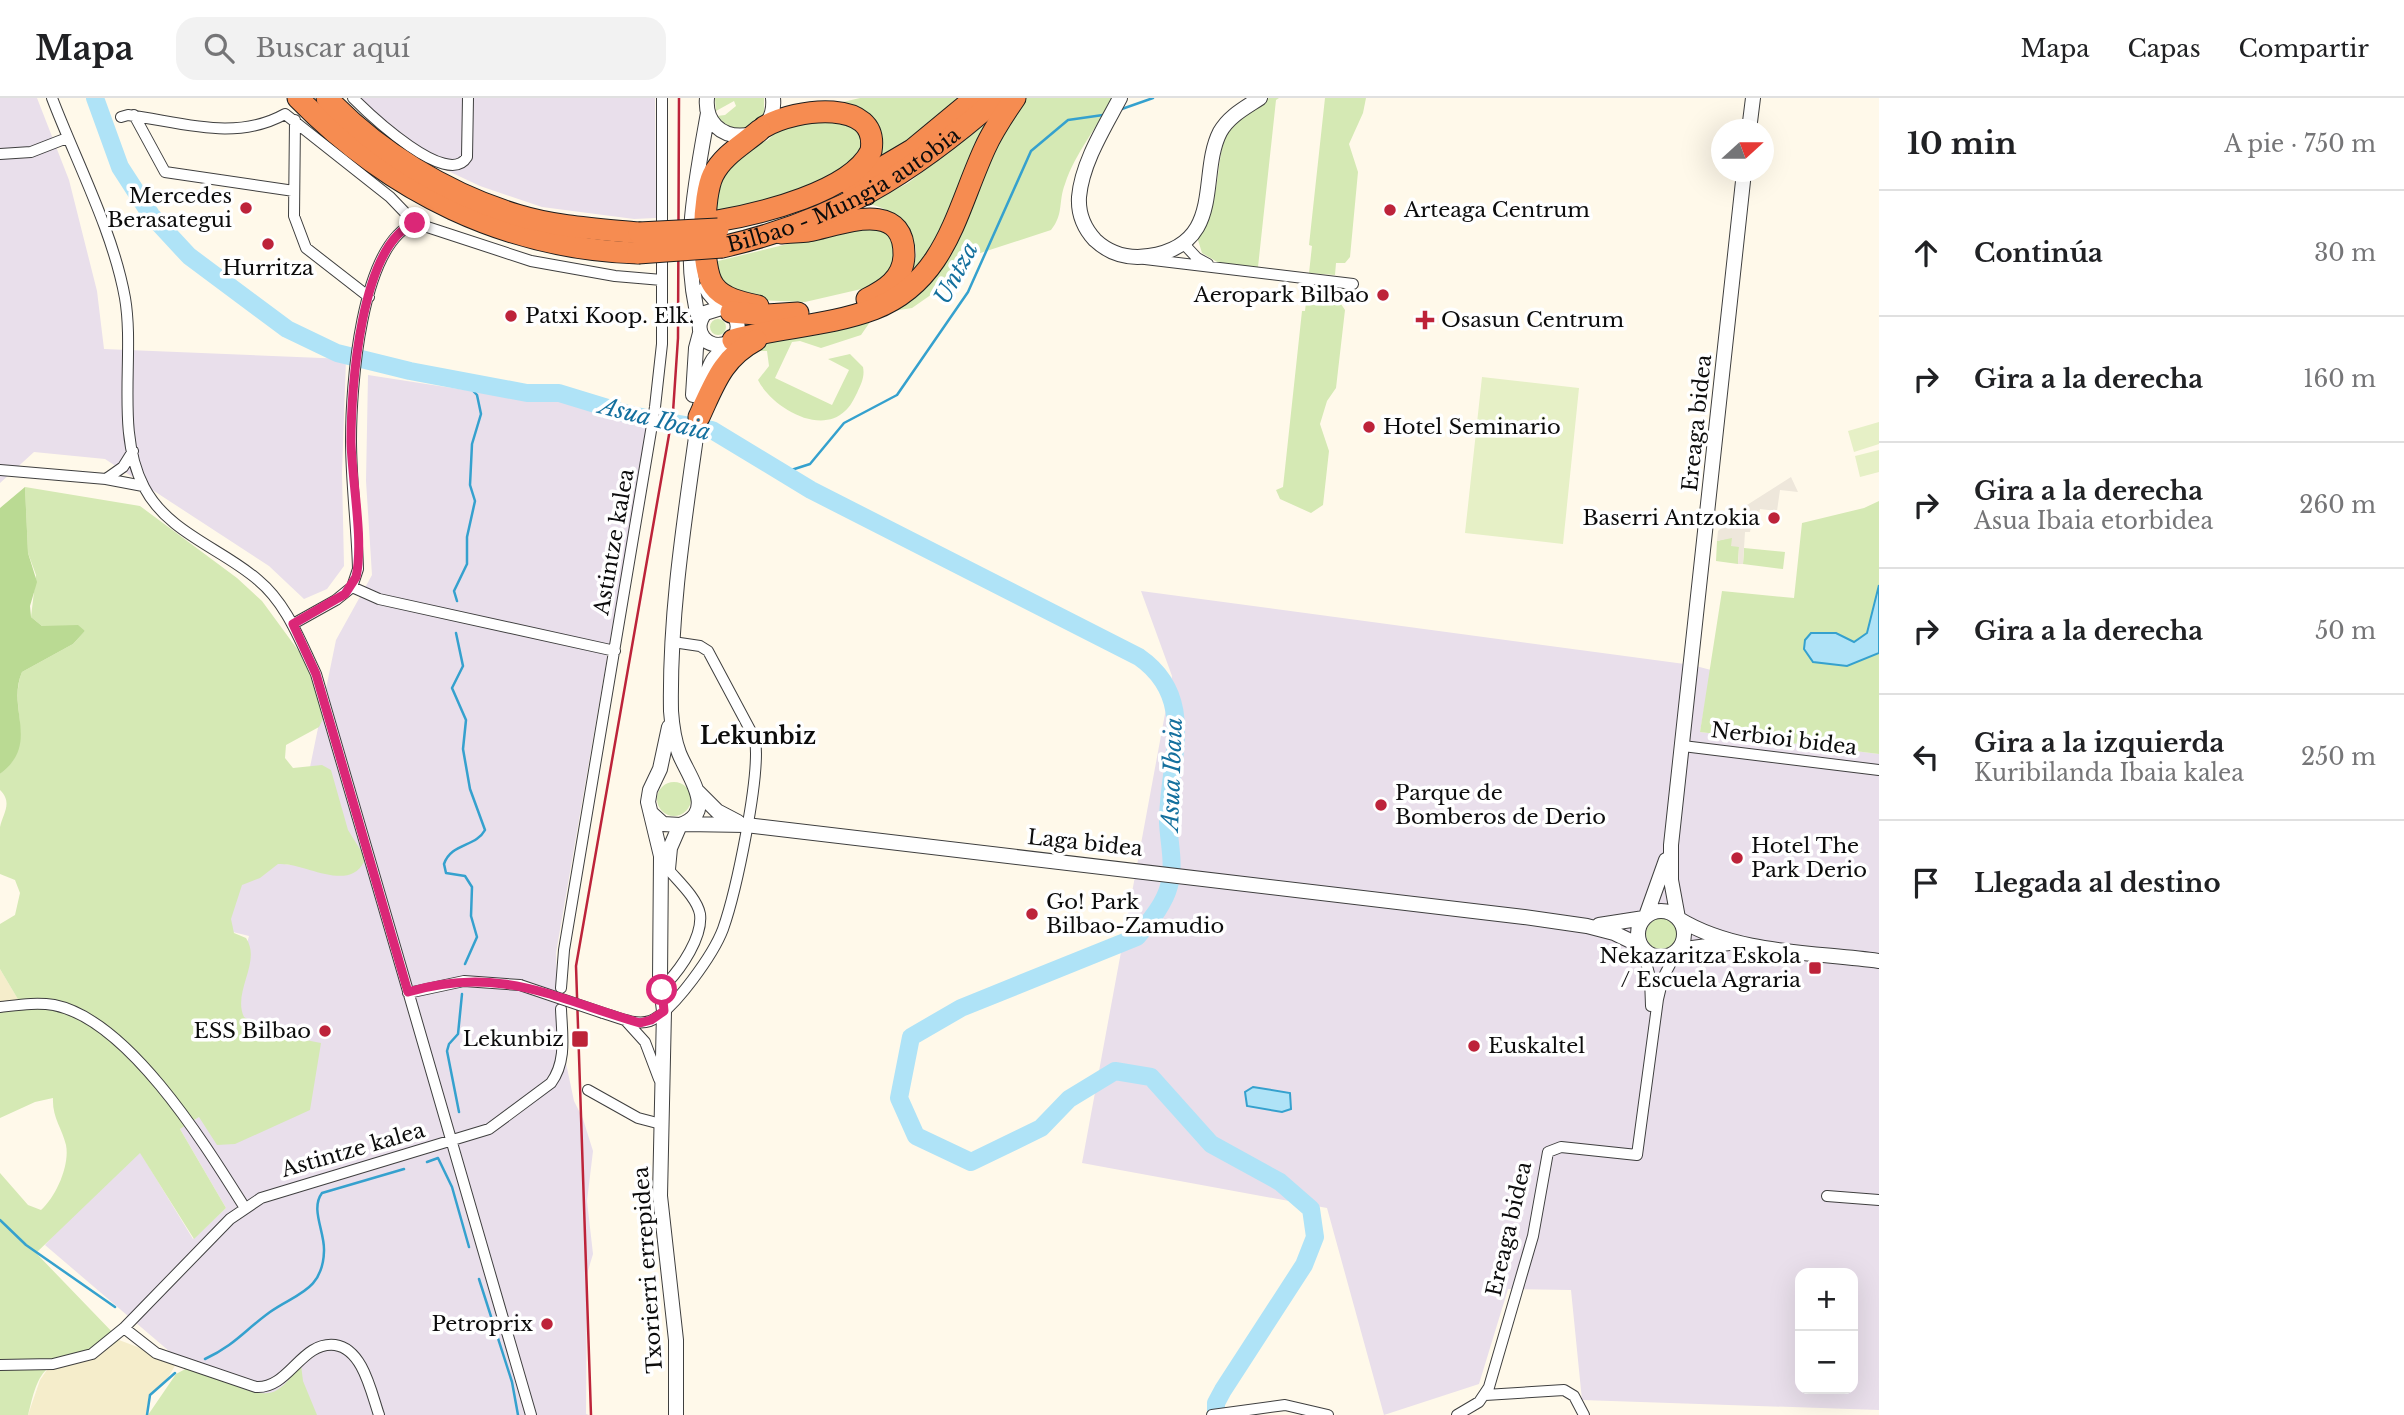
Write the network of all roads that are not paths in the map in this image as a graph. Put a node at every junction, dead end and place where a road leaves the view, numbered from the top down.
1 (52, 98) edge
2 (299, 98) edge
3 (327, 98) edge
4 (353, 98) edge
5 (468, 98) edge
6 (662, 98) edge
7 (707, 98) edge
8 (773, 98) edge
9 (802, 98) edge
10 (837, 98) edge
11 (975, 98) edge
12 (998, 98) edge
13 (1015, 98) edge
14 (1120, 98) edge
15 (1260, 98) edge
16 (1753, 98) edge
17 (708, 113) junction
18 (134, 115) junction
19 (121, 117) dead end
20 (1750, 119) edge
21 (295, 120) junction
22 (757, 131) junction
23 (67, 138) junction
24 (0, 154) edge
25 (1743, 182) edge
26 (294, 191) junction
27 (415, 223) junction
28 (715, 226) junction
29 (780, 233) junction
30 (1182, 242) junction
31 (638, 243) junction
32 (1132, 258) junction
33 (1224, 269) junction
34 (662, 280) junction
35 (1353, 284) dead end
36 (369, 297) junction
37 (726, 310) junction
38 (797, 313) junction
39 (700, 328) junction
40 (775, 329) junction
41 (731, 342) junction
42 (696, 417) junction
43 (133, 451) junction
44 (0, 470) edge
45 (106, 479) junction
46 (143, 486) junction
47 (352, 587) junction
48 (293, 624) junction
49 (673, 642) junction
50 (615, 651) junction
51 (671, 714) junction
52 (1684, 746) junction
53 (1879, 770) edge
54 (653, 785) junction
55 (697, 789) junction
56 (652, 814) junction
57 (683, 825) junction
58 (746, 825) junction
59 (1671, 845) junction
60 (668, 869) junction
61 (1645, 917) junction
62 (1678, 918) junction
63 (1587, 926) junction
64 (1734, 942) junction
65 (1642, 947) junction
66 (1678, 950) junction
67 (1879, 961) edge
68 (561, 988) dead end
69 (408, 992) junction
70 (665, 997) junction
71 (0, 1007) edge
72 (561, 1009) dead end
73 (624, 1019) junction
74 (1651, 1043) junction
75 (662, 1088) junction
76 (588, 1090) dead end
77 (661, 1124) junction
78 (451, 1142) junction
79 (1827, 1196) dead end
80 (1879, 1200) edge
81 (245, 1208) junction
82 (124, 1328) junction
83 (0, 1365) edge
84 (1485, 1395) junction
85 (379, 1415) edge
86 (531, 1415) edge
87 (676, 1415) edge
88 (1212, 1415) edge
89 (1328, 1415) edge
90 (1457, 1415) edge
91 (1584, 1415) edge

1 - 23 street
2 - 31 highway, Bilbao - Mungia autobia
3 - 31 highway, Bilbao - Mungia autobia
4 - 5 street
6 - 34 street, Astintze kalea
7 - 17 street, Txorierri errepidea
8 - 22 street
9 - 10 highway
11 - 28 highway, Bilbao - Mungia autobia
12 - 29 highway, Bilbao - Mungia autobia
13 - 40 highway
14 - 32 street
15 - 30 street
16 - 20 street
17 - 22 street
17 - 39 street, Txorierri errepidea
18 - 19 street
18 - 21 street
18 - 26 street
21 - 26 street
21 - 27 street
22 - 28 street
22 - 28 highway
22 - 38 highway
23 - 24 street
23 - 43 street
25 - 52 street, Ereaga bidea
26 - 36 street
27 - 34 street
27 - 36 street
28 - 29 highway, Bilbao - Mungia autobia
28 - 31 highway, Bilbao - Mungia autobia, bridge
28 - 31 highway, Bilbao - Mungia autobia, bridge
28 - 37 street
29 - 38 highway
30 - 32 street
30 - 33 street
32 - 33 street
33 - 35 street
34 - 50 street, Astintze kalea
36 - 47 street
37 - 38 highway
37 - 39 street
37 - 41 street
39 - 41 street
39 - 42 street, Txorierri errepidea
40 - 41 highway
40 - 42 highway
41 - 42 street, Txorierri errepidea
42 - 49 street, Txorierri errepidea
43 - 45 street
43 - 46 street
44 - 45 street
45 - 46 street
46 - 48 street
47 - 48 street
47 - 50 street
48 - 69 street
49 - 51 street, Txorierri errepidea
49 - 58 street
50 - 68 street, Astintze kalea
51 - 54 street, Txorierri errepidea
51 - 55 street, Txorierri errepidea
52 - 53 street, Nerbioi bidea
52 - 59 street, Ereaga bidea
54 - 55 street
54 - 56 street, Txorierri errepidea
55 - 57 street, Txorierri errepidea
55 - 58 street
56 - 57 street
56 - 70 street, Txorierri errepidea
57 - 58 street, Laga bidea
57 - 60 street, Txorierri errepidea
58 - 63 street, Laga bidea
58 - 70 street
59 - 61 street
59 - 62 street
60 - 70 street, Txorierri errepidea
60 - 70 street
61 - 62 street
61 - 63 street, Laga bidea
61 - 65 street
62 - 64 street
62 - 66 street
63 - 65 street, Laga bidea
64 - 66 street
64 - 67 street
65 - 66 street
65 - 74 street, Ereaga bidea
66 - 74 street, Ereaga bidea
69 - 73 street, bridge
69 - 78 street
70 - 73 street
70 - 75 street, Txorierri errepidea
71 - 81 street
72 - 78 street, Astintze kalea
73 - 75 street
74 - 84 street, Ereaga bidea
75 - 77 street, Txorierri errepidea
76 - 77 street
77 - 87 street, Txorierri errepidea
78 - 81 street, Astintze kalea
78 - 86 street
79 - 80 street
81 - 82 street, Astintze kalea
82 - 83 street, Astintze kalea
82 - 85 street
84 - 90 street
84 - 91 street
88 - 89 street

